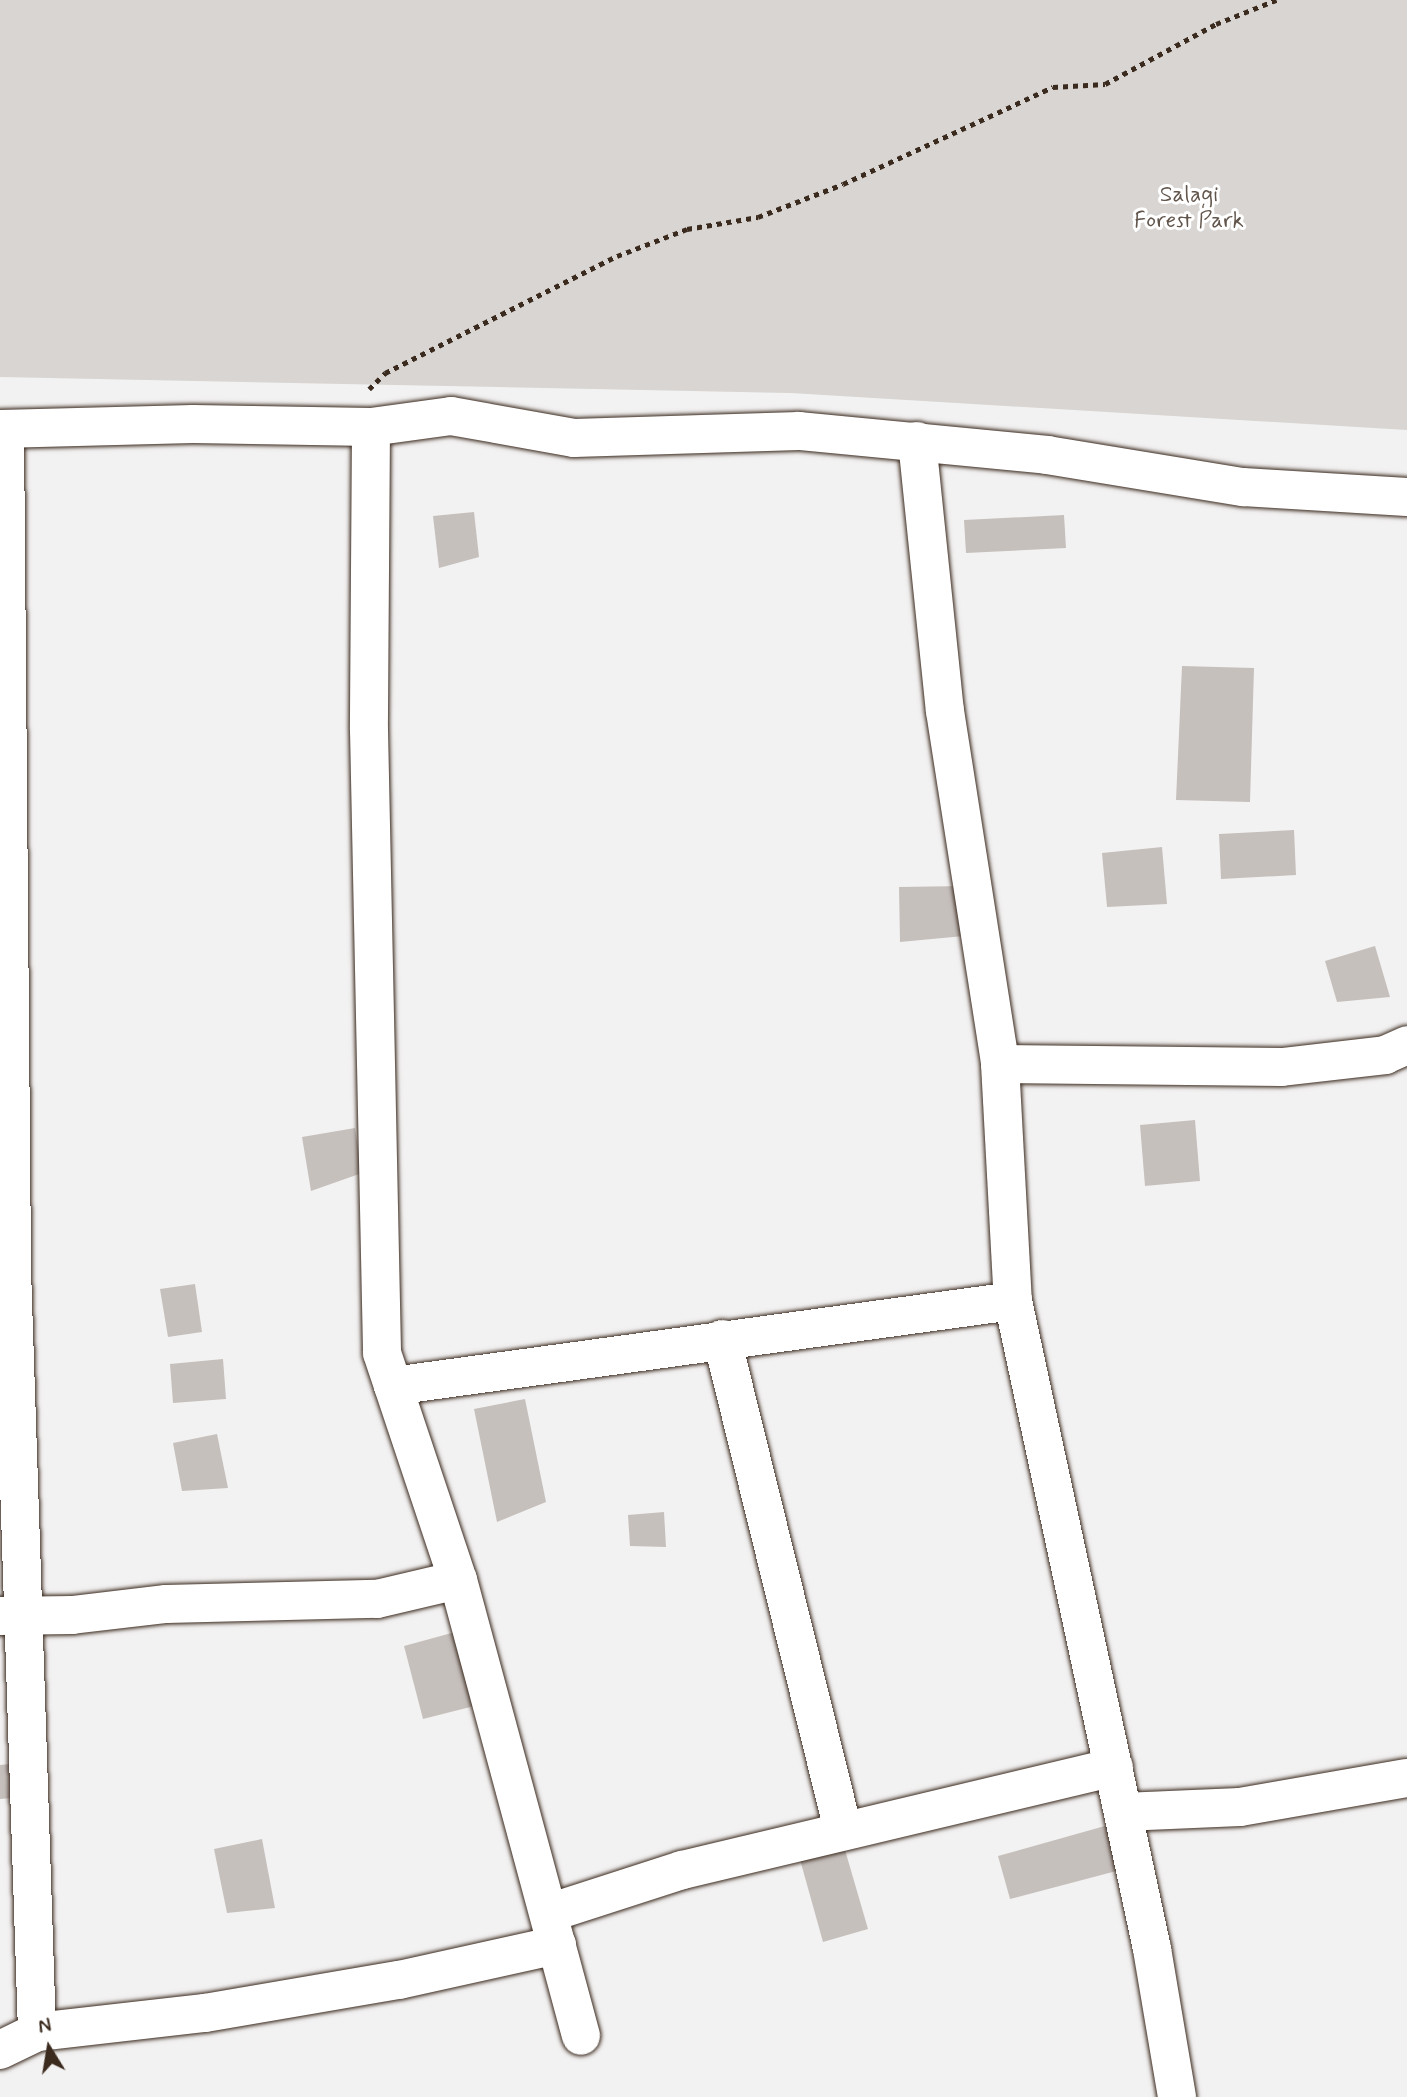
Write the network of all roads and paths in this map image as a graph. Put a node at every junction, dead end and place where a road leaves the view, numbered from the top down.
1 (1276, 0) edge
2 (330, 426) junction
3 (371, 427) junction
4 (3, 429) edge
5 (917, 441) junction
6 (1407, 497) edge
7 (1407, 1045) edge
8 (1000, 1064) junction
9 (6, 1270) edge
10 (1013, 1301) junction
11 (722, 1339) junction
12 (393, 1386) junction
13 (458, 1580) junction
14 (12, 1616) edge
15 (1114, 1767) junction
16 (1407, 1778) edge
17 (1124, 1812) junction
18 (843, 1830) junction
19 (553, 1929) junction
20 (37, 2032) junction
21 (581, 2036) dead end
22 (0, 2050) edge
23 (1177, 2097) edge

1 - 2 path
2 - 3 street
2 - 4 street
3 - 5 street
3 - 12 street
4 - 9 street
5 - 6 street
5 - 8 street
7 - 8 street
8 - 10 street
9 - 14 street
10 - 11 street
10 - 15 street
11 - 12 street
11 - 18 street
12 - 13 street
13 - 14 street
13 - 19 street
14 - 20 street
15 - 17 street
15 - 18 street
16 - 17 street
17 - 23 street
18 - 19 street
19 - 20 street
19 - 21 street
20 - 22 street

